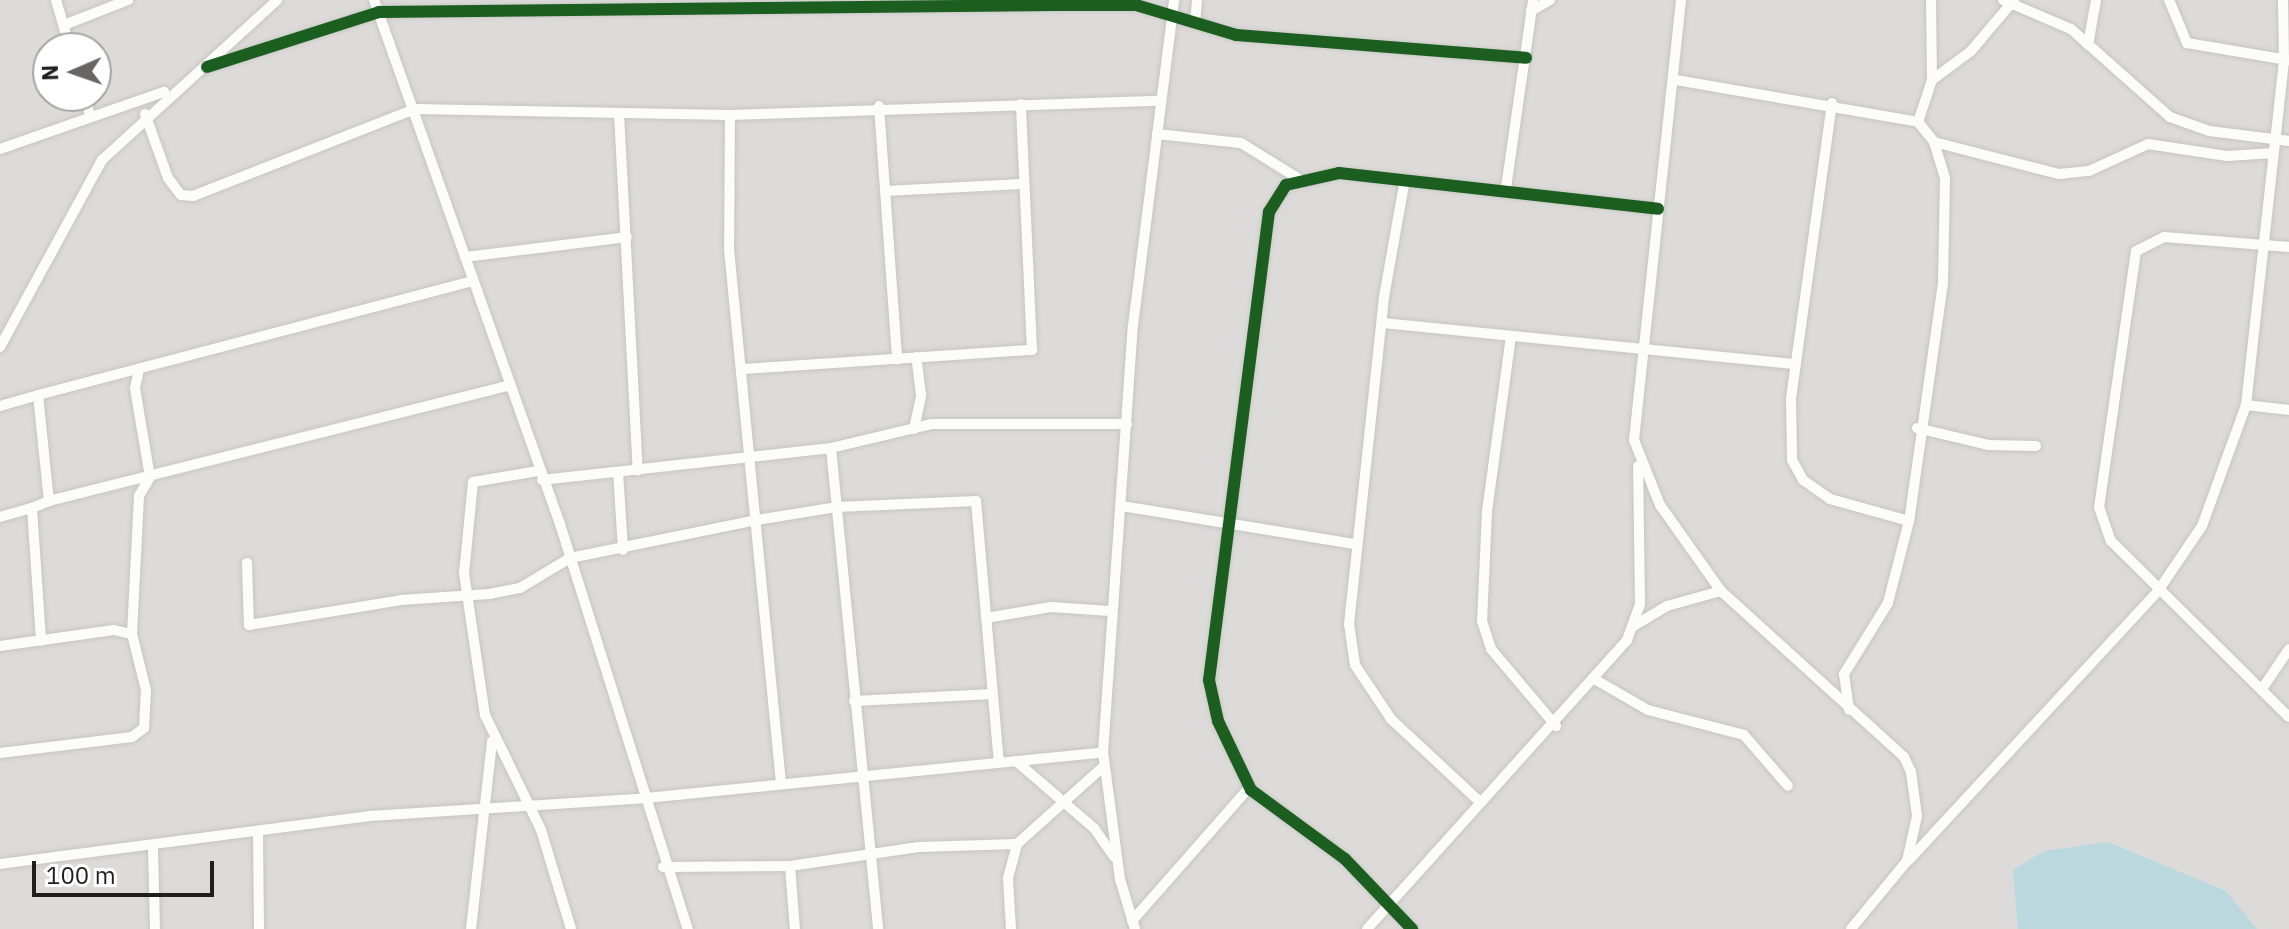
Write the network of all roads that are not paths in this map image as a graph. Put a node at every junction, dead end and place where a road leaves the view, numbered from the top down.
1 (56, 0) edge
2 (128, 0) edge
3 (277, 0) edge
4 (374, 0) edge
5 (1174, 0) edge
6 (1197, 0) edge
7 (1550, 0) edge
8 (1681, 0) edge
9 (1931, 0) edge
10 (2003, 0) edge
11 (2013, 0) edge
12 (2096, 0) edge
13 (2169, 0) edge
14 (2283, 0) edge
15 (978, 3) edge
16 (713, 6) edge
17 (1532, 6) edge
18 (379, 12) junction
19 (1172, 16) junction
20 (1195, 23) junction
21 (64, 25) junction
22 (66, 32) edge
23 (2088, 45) junction
24 (1526, 58) junction
25 (2287, 60) edge
26 (207, 67) junction
27 (1676, 80) junction
28 (1932, 80) junction
29 (171, 90) junction
30 (1159, 101) junction
31 (1832, 103) junction
32 (1021, 104) junction
33 (879, 106) junction
34 (415, 109) junction
35 (89, 112) edge
36 (619, 113) junction
37 (145, 114) junction
38 (730, 115) junction
39 (91, 117) junction
40 (1918, 122) junction
41 (1157, 134) junction
42 (2275, 140) junction
43 (2289, 141) edge
44 (1934, 142) junction
45 (0, 149) edge
46 (2274, 153) junction
47 (1299, 179) junction
48 (1405, 179) junction
49 (1021, 184) junction
50 (1506, 188) junction
51 (885, 191) junction
52 (1658, 209) junction
53 (627, 237) junction
54 (2263, 246) junction
55 (2289, 247) edge
56 (465, 257) junction
57 (473, 281) junction
58 (1383, 323) junction
59 (1511, 336) junction
60 (0, 347) edge
61 (1640, 349) junction
62 (916, 357) junction
63 (897, 359) junction
64 (1796, 364) junction
65 (139, 369) junction
66 (743, 369) junction
67 (510, 385) junction
68 (38, 395) junction
69 (2246, 405) junction
70 (0, 406) edge
71 (2289, 410) edge
72 (1127, 424) junction
73 (1917, 428) junction
74 (914, 429) junction
75 (2036, 446) dead end
76 (831, 448) junction
77 (753, 457) junction
78 (1638, 460) junction
79 (638, 470) junction
80 (618, 472) junction
81 (540, 476) junction
82 (150, 477) junction
83 (49, 501) junction
84 (1122, 506) junction
85 (836, 507) junction
86 (32, 508) junction
87 (0, 517) edge
88 (757, 520) junction
89 (1909, 521) junction
90 (1223, 527) junction
91 (1354, 544) junction
92 (623, 550) junction
93 (570, 558) junction
94 (247, 563) dead end
95 (1721, 591) junction
96 (2158, 591) junction
97 (467, 592) junction
98 (1110, 611) junction
99 (986, 618) junction
100 (1632, 627) junction
101 (132, 634) junction
102 (41, 641) junction
103 (0, 646) edge
104 (2289, 649) edge
105 (1596, 680) junction
106 (2262, 689) junction
107 (993, 694) junction
108 (854, 701) junction
109 (1849, 712) junction
110 (2289, 717) edge
111 (1556, 726) junction
112 (491, 732) junction
113 (1103, 752) junction
114 (0, 753) edge
115 (1016, 761) junction
116 (999, 762) junction
117 (1105, 765) junction
118 (860, 774) junction
119 (781, 783) junction
120 (1788, 786) dead end
121 (1249, 788) junction
122 (646, 798) junction
123 (1059, 800) junction
124 (1480, 802) junction
125 (530, 807) junction
126 (481, 809) junction
127 (258, 833) junction
128 (1017, 844) junction
129 (153, 848) junction
130 (869, 856) junction
131 (1907, 861) junction
132 (1117, 862) junction
133 (0, 864) edge
134 (790, 866) junction
135 (663, 867) junction
136 (1390, 906) junction
137 (1134, 925) edge
138 (155, 929) edge
139 (259, 929) edge
140 (471, 929) edge
141 (571, 929) edge
142 (688, 929) edge
143 (795, 929) edge
144 (878, 929) edge
145 (1011, 929) edge
146 (1367, 929) edge
147 (1412, 929) edge
148 (1851, 929) edge

1 - 21 street
2 - 21 street
3 - 26 street
4 - 18 street
5 - 19 street
6 - 20 street
7 - 17 street
8 - 27 street
9 - 28 street
10 - 11 street
11 - 23 street
11 - 28 street
12 - 23 street
13 - 25 street
14 - 25 street
15 - 16 street
15 - 19 street
16 - 18 street
17 - 24 street
18 - 26 street
18 - 34 street
19 - 20 street
19 - 30 street
20 - 24 street
21 - 22 street
23 - 42 street
24 - 50 street
25 - 42 street
26 - 29 street
27 - 31 street
27 - 52 street
28 - 40 street
29 - 37 street
29 - 39 street
30 - 32 street
30 - 41 street
31 - 40 street
31 - 64 street
32 - 33 street
32 - 49 street
33 - 38 street
33 - 51 street
34 - 36 street
34 - 37 street
34 - 56 street
35 - 39 street
36 - 38 street
36 - 53 street
37 - 60 street
38 - 66 street
39 - 45 street
40 - 44 street
41 - 47 street
41 - 72 street
42 - 43 street
42 - 46 street
44 - 46 street
44 - 73 street
46 - 54 street
47 - 48 street
47 - 90 street
48 - 50 street
48 - 58 street
49 - 51 street
49 - 62 street
50 - 52 street
51 - 63 street
52 - 61 street
53 - 56 street
53 - 79 street
54 - 55 street
54 - 69 street
54 - 96 street
56 - 57 street
57 - 65 street
57 - 67 street
58 - 59 street
58 - 91 street
59 - 61 street
59 - 111 street
61 - 64 street
61 - 78 street
62 - 63 street
62 - 74 street
63 - 66 street
64 - 89 street
65 - 68 street
65 - 82 street
66 - 77 street
67 - 81 street
67 - 82 street
68 - 70 street
68 - 83 street
69 - 71 street
69 - 96 street
72 - 74 street
72 - 84 street
73 - 75 street
73 - 89 street
74 - 76 street
76 - 77 street
76 - 85 street
77 - 79 street
77 - 88 street
78 - 95 street
78 - 100 street
79 - 80 street
80 - 81 street
80 - 92 street
81 - 93 street
81 - 97 street
82 - 83 street
82 - 101 street
83 - 86 street
84 - 90 street
84 - 98 street
85 - 88 street
85 - 99 street
85 - 108 street
86 - 87 street
86 - 102 street
88 - 92 street
88 - 119 street
89 - 109 street
90 - 91 street
90 - 121 street
91 - 124 street
92 - 93 street
93 - 97 street
93 - 122 street
94 - 97 street
95 - 100 street
95 - 109 street
96 - 106 street
96 - 131 street
97 - 112 street
98 - 99 street
98 - 113 street
99 - 107 street
100 - 105 street
101 - 102 street
101 - 114 street
102 - 103 street
104 - 106 street
105 - 111 street
105 - 120 street
106 - 110 street
107 - 108 street
107 - 116 street
108 - 118 street
109 - 131 street
111 - 124 street
112 - 125 street
112 - 126 street
113 - 115 street
113 - 117 street
115 - 116 street
115 - 123 street
116 - 118 street
117 - 123 street
117 - 132 street
118 - 119 street
118 - 130 street
119 - 122 street
121 - 136 street
121 - 137 street
122 - 125 street
122 - 135 street
123 - 128 street
123 - 132 street
124 - 136 street
125 - 126 street
125 - 141 street
126 - 127 street
126 - 140 street
127 - 129 street
127 - 139 street
128 - 130 street
128 - 145 street
129 - 133 street
129 - 138 street
130 - 134 street
130 - 144 street
131 - 148 street
132 - 137 street
134 - 135 street
134 - 143 street
135 - 142 street
136 - 146 street
136 - 147 street

